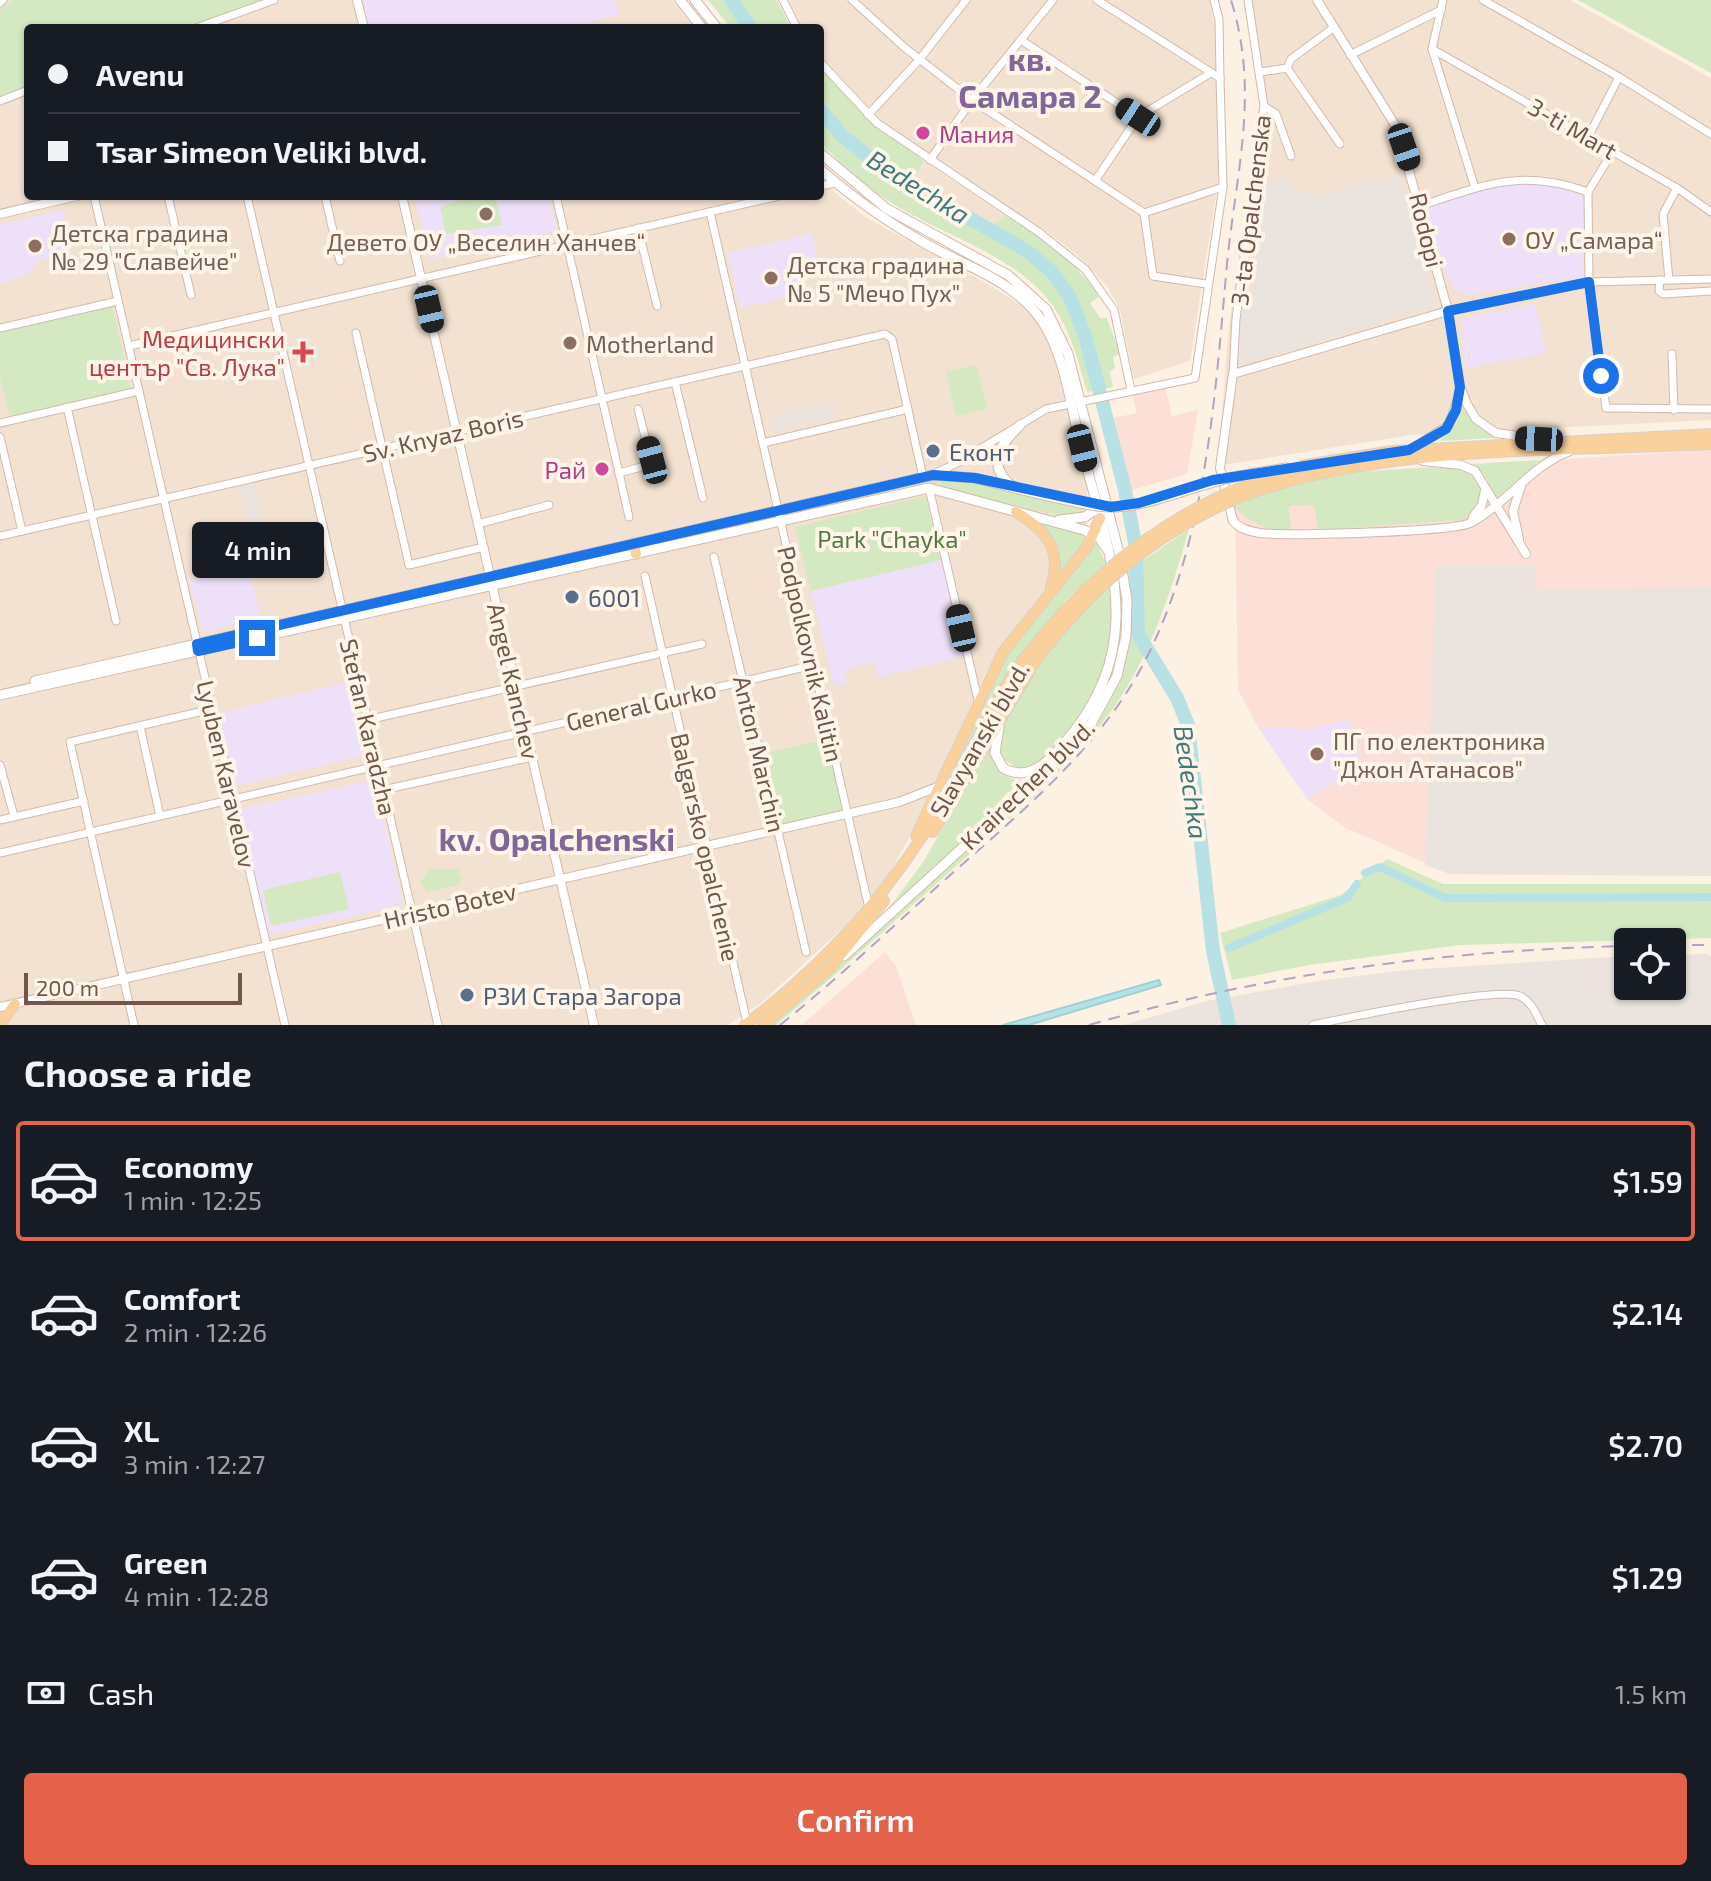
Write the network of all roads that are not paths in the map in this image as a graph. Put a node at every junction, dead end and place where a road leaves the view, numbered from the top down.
1 (274, 0) edge
2 (350, 0) edge
3 (357, 0) edge
4 (680, 0) edge
5 (783, 0) edge
6 (852, 0) edge
7 (952, 0) edge
8 (1053, 0) edge
9 (1097, 0) edge
10 (1214, 0) edge
11 (1248, 0) edge
12 (1443, 0) edge
13 (1483, 0) edge
14 (1318, 1) edge
15 (698, 3) edge
16 (963, 3) edge
17 (1441, 10) junction
18 (360, 11) junction
19 (690, 13) junction
20 (207, 24) edge
21 (363, 24) edge
22 (693, 24) edge
23 (700, 24) edge
24 (703, 24) edge
25 (714, 24) edge
26 (795, 24) edge
27 (1333, 28) junction
28 (1021, 40) junction
29 (1432, 49) junction
30 (1350, 55) junction
31 (919, 60) junction
32 (824, 66) edge
33 (1287, 68) junction
34 (1261, 72) junction
35 (1209, 74) junction
36 (1619, 77) junction
37 (1220, 78) junction
38 (24, 92) edge
39 (972, 100) junction
40 (0, 101) edge
41 (1264, 106) junction
42 (868, 115) junction
43 (1138, 117) junction
44 (1711, 134) edge
45 (1588, 137) junction
46 (1340, 144) dead end
47 (1613, 151) junction
48 (824, 156) edge
49 (1291, 156) dead end
50 (930, 160) junction
51 (824, 173) edge
52 (1095, 181) junction
53 (835, 183) junction
54 (824, 185) edge
55 (1223, 187) junction
56 (1475, 188) junction
57 (1677, 188) junction
58 (1588, 192) junction
59 (60, 200) edge
60 (95, 200) edge
61 (169, 200) edge
62 (248, 200) edge
63 (326, 200) edge
64 (403, 200) edge
65 (557, 200) edge
66 (762, 200) edge
67 (1420, 206) junction
68 (710, 212) junction
69 (1711, 212) edge
70 (1144, 213) junction
71 (0, 214) edge
72 (638, 228) junction
73 (567, 245) junction
74 (340, 261) dead end
75 (421, 279) junction
76 (1711, 279) edge
77 (1664, 280) junction
78 (1589, 282) junction
79 (1206, 284) junction
80 (1711, 291) edge
81 (191, 295) dead end
82 (118, 301) junction
83 (657, 306) dead end
84 (1448, 311) junction
85 (274, 313) junction
86 (0, 328) edge
87 (356, 333) dead end
88 (129, 346) junction
89 (1672, 354) dead end
90 (746, 366) junction
91 (1233, 374) junction
92 (675, 382) junction
93 (1460, 387) junction
94 (1131, 390) junction
95 (139, 391) junction
96 (602, 399) junction
97 (1075, 401) junction
98 (67, 407) junction
99 (638, 409) dead end
100 (908, 409) junction
101 (1711, 409) edge
102 (1674, 410) junction
103 (0, 423) edge
104 (1020, 425) junction
105 (457, 432) junction
106 (1711, 434) edge
107 (0, 437) edge
108 (763, 443) junction
109 (1711, 444) edge
110 (1570, 446) junction
111 (383, 449) junction
112 (1410, 455) junction
113 (309, 466) junction
114 (619, 473) junction
115 (926, 476) junction
116 (1525, 478) junction
117 (1484, 484) junction
118 (1242, 486) junction
119 (929, 488) junction
120 (1015, 488) junction
121 (1104, 495) junction
122 (703, 498) dead end
123 (164, 499) junction
124 (549, 505) dead end
125 (1494, 505) junction
126 (778, 510) junction
127 (1016, 512) junction
128 (1099, 514) junction
129 (92, 515) junction
130 (629, 517) dead end
131 (1043, 520) junction
132 (781, 521) junction
133 (478, 524) junction
134 (1451, 527) junction
135 (22, 531) junction
136 (1093, 535) junction
137 (0, 536) edge
138 (484, 547) junction
139 (635, 548) junction
140 (1108, 550) junction
141 (714, 557) dead end
142 (645, 576) dead end
143 (491, 581) junction
144 (1050, 590) junction
145 (343, 614) junction
146 (116, 621) dead end
147 (702, 644) dead end
148 (198, 648) junction
149 (662, 653) junction
150 (1032, 657) junction
151 (814, 665) junction
152 (743, 681) junction
153 (516, 687) junction
154 (0, 689) edge
155 (0, 695) edge
156 (671, 698) junction
157 (1008, 702) junction
158 (979, 704) junction
159 (212, 709) junction
160 (367, 720) junction
161 (140, 726) junction
162 (526, 731) junction
163 (532, 757) junction
164 (0, 765) edge
165 (378, 766) junction
166 (941, 785) junction
167 (383, 790) junction
168 (233, 799) junction
169 (84, 801) junction
170 (899, 802) junction
171 (848, 814) junction
172 (926, 815) junction
173 (14, 816) junction
174 (160, 816) junction
175 (0, 820) edge
176 (777, 830) junction
177 (91, 832) junction
178 (705, 846) junction
179 (0, 853) edge
180 (897, 873) junction
181 (560, 879) junction
182 (869, 908) junction
183 (412, 913) junction
184 (267, 946) junction
185 (806, 952) dead end
186 (829, 969) junction
187 (124, 979) junction
188 (15, 1004) junction
189 (0, 1007) edge
190 (593, 1020) edge
191 (1538, 1023) edge
192 (0, 1024) edge
193 (746, 1024) edge
194 (134, 1025) edge
195 (285, 1025) edge
196 (438, 1025) edge
197 (584, 1025) edge
198 (763, 1025) edge
199 (1313, 1025) edge

1 - 20 street
2 - 18 street
3 - 18 street
4 - 19 main road
5 - 26 street
6 - 31 street
7 - 16 street
8 - 28 street
9 - 35 street
10 - 37 street
11 - 34 street, 3-ta Opalchenska
12 - 17 street
13 - 36 street
14 - 27 street, Rodopi
15 - 24 main road
15 - 25 main road
16 - 31 street
17 - 29 street
17 - 30 street
18 - 21 street
19 - 22 street
19 - 23 main road
27 - 30 street, Rodopi
27 - 33 street
28 - 39 street
28 - 43 street
29 - 45 street, 3-ti Mart
29 - 56 street
30 - 67 street, Rodopi
31 - 39 street
31 - 42 street
32 - 42 street
33 - 34 street
33 - 46 street
34 - 41 street, 3-ta Opalchenska
35 - 37 street
35 - 43 street
36 - 44 street
36 - 45 street
37 - 55 street
38 - 40 street
39 - 50 street
39 - 52 street
41 - 49 street
41 - 91 street, 3-ta Opalchenska
42 - 50 street
43 - 52 street
45 - 47 street, 3-ti Mart
47 - 57 street, 3-ti Mart
47 - 58 street
48 - 97 main road, Krairechen blvd.
50 - 94 street
51 - 53 main road, Krairechen blvd.
52 - 70 street
53 - 54 street
53 - 97 main road, Krairechen blvd.
55 - 70 street
55 - 79 street
56 - 58 street
56 - 67 street
57 - 69 street, 3-ti Mart
57 - 77 street
58 - 78 street
59 - 71 street
60 - 82 street, Lyuben Karavelov
61 - 81 street
62 - 85 street, Stefan Karadzha
63 - 74 street
64 - 75 street, Angel Kanchev
65 - 73 street
66 - 68 street
67 - 84 street, Rodopi
68 - 72 street
68 - 90 street, Podpolkovnik Kalitin
70 - 79 street
72 - 73 street
72 - 83 street
73 - 75 street
73 - 96 street
75 - 85 street
75 - 105 street, Angel Kanchev
76 - 77 street
77 - 78 street
77 - 80 street
78 - 84 street
78 - 102 street
79 - 94 street
82 - 86 street
82 - 88 street, Lyuben Karavelov
84 - 91 street
84 - 93 street, Rodopi
85 - 88 street
85 - 113 street, Stefan Karadzha
87 - 111 street
88 - 95 street, Lyuben Karavelov
89 - 102 street
90 - 92 street, Sv. Knyaz Boris
90 - 100 street, Sv. Knyaz Boris
90 - 108 street, Podpolkovnik Kalitin
91 - 134 street
92 - 96 street, Sv. Knyaz Boris
92 - 122 street
93 - 110 street, Rodopi
93 - 112 street, Rodopi
94 - 97 street
95 - 98 street
95 - 123 street, Lyuben Karavelov
96 - 105 street, Sv. Knyaz Boris
96 - 114 street
97 - 104 street
97 - 121 main road, Krairechen blvd.
97 - 128 main road, Krairechen blvd.
98 - 103 street
98 - 129 street
99 - 114 street
100 - 108 street
100 - 115 street
101 - 102 street
104 - 115 street
104 - 120 main road
105 - 111 street, Sv. Knyaz Boris
105 - 133 street, Angel Kanchev
106 - 110 main road
107 - 135 street
108 - 126 street, Podpolkovnik Kalitin
109 - 110 main road
110 - 112 main road
110 - 116 street
111 - 113 street, Sv. Knyaz Boris
111 - 138 street
112 - 117 street
112 - 118 main road
112 - 118 main road
113 - 123 street, Sv. Knyaz Boris
113 - 145 street, Stefan Karadzha
114 - 130 street
115 - 120 main road
115 - 126 main road
116 - 125 street
116 - 125 street
117 - 125 street
117 - 134 street
118 - 120 main road, bridge
118 - 150 main road, Slavyanski blvd., bridge
119 - 127 main road
119 - 132 main road
119 - 158 street
121 - 128 main road
121 - 186 main road, Krairechen blvd.
123 - 129 street, Sv. Knyaz Boris
123 - 148 street, Lyuben Karavelov
124 - 133 street
125 - 134 street
126 - 132 street, Podpolkovnik Kalitin
126 - 139 main road
127 - 131 main road
127 - 144 main road
128 - 131 main road
128 - 136 main road
128 - 140 main road, Krairechen blvd.
129 - 135 street, Sv. Knyaz Boris
129 - 146 street
131 - 136 main road
132 - 139 main road
132 - 151 street, Podpolkovnik Kalitin
133 - 138 street, Angel Kanchev
135 - 137 street, Sv. Knyaz Boris
136 - 140 main road
136 - 144 main road
138 - 143 street, Angel Kanchev
139 - 143 main road
140 - 157 main road, Krairechen blvd.
141 - 152 street, Anton Marchin
142 - 149 street, Balgarsko opalchenie
143 - 145 main road
143 - 153 street, Angel Kanchev
144 - 158 main road
145 - 148 main road
145 - 160 street, Stefan Karadzha
147 - 149 street
148 - 154 main road
148 - 155 main road
148 - 159 street, Lyuben Karavelov
149 - 153 street
149 - 156 street, Balgarsko opalchenie
150 - 157 main road, Slavyanski blvd.
150 - 180 main road, Slavyanski blvd.
151 - 152 street, General Gurko
151 - 171 street, Podpolkovnik Kalitin
152 - 156 street, General Gurko
152 - 176 street, Anton Marchin
153 - 160 street
153 - 162 street, Angel Kanchev
156 - 162 street, General Gurko
156 - 178 street, Balgarsko opalchenie
157 - 186 main road, Slavyanski blvd.
158 - 166 main road
159 - 161 street
159 - 168 street, Lyuben Karavelov
160 - 165 street, Stefan Karadzha
161 - 169 street
161 - 174 street
162 - 163 street, Angel Kanchev
162 - 165 street, General Gurko
163 - 167 street
163 - 181 street, Angel Kanchev
164 - 173 street
165 - 167 street, Stefan Karadzha
165 - 168 street, General Gurko
166 - 170 street, Hristo Botev
166 - 172 main road
167 - 183 street, Stefan Karadzha
168 - 174 street, General Gurko
168 - 184 street, Lyuben Karavelov
169 - 173 street
169 - 177 street
170 - 171 street, Hristo Botev
170 - 172 street
171 - 176 street, Hristo Botev
171 - 182 street, Podpolkovnik Kalitin
172 - 180 main road
173 - 175 street
174 - 177 street, General Gurko
176 - 178 street, Hristo Botev
176 - 185 street, Anton Marchin
177 - 179 street, General Gurko
177 - 187 street
178 - 181 street, Hristo Botev
178 - 193 street, Balgarsko opalchenie
180 - 182 main road, Slavyanski blvd.
181 - 183 street, Hristo Botev
181 - 190 street, Angel Kanchev
182 - 193 main road, Slavyanski blvd.
183 - 184 street, Hristo Botev
183 - 196 street, Stefan Karadzha
184 - 187 street, Hristo Botev
184 - 195 street, Lyuben Karavelov
186 - 198 main road, Slavyanski blvd.
187 - 188 street, Hristo Botev
187 - 194 street
188 - 189 street, Hristo Botev
188 - 192 main road
190 - 197 street
191 - 199 street

